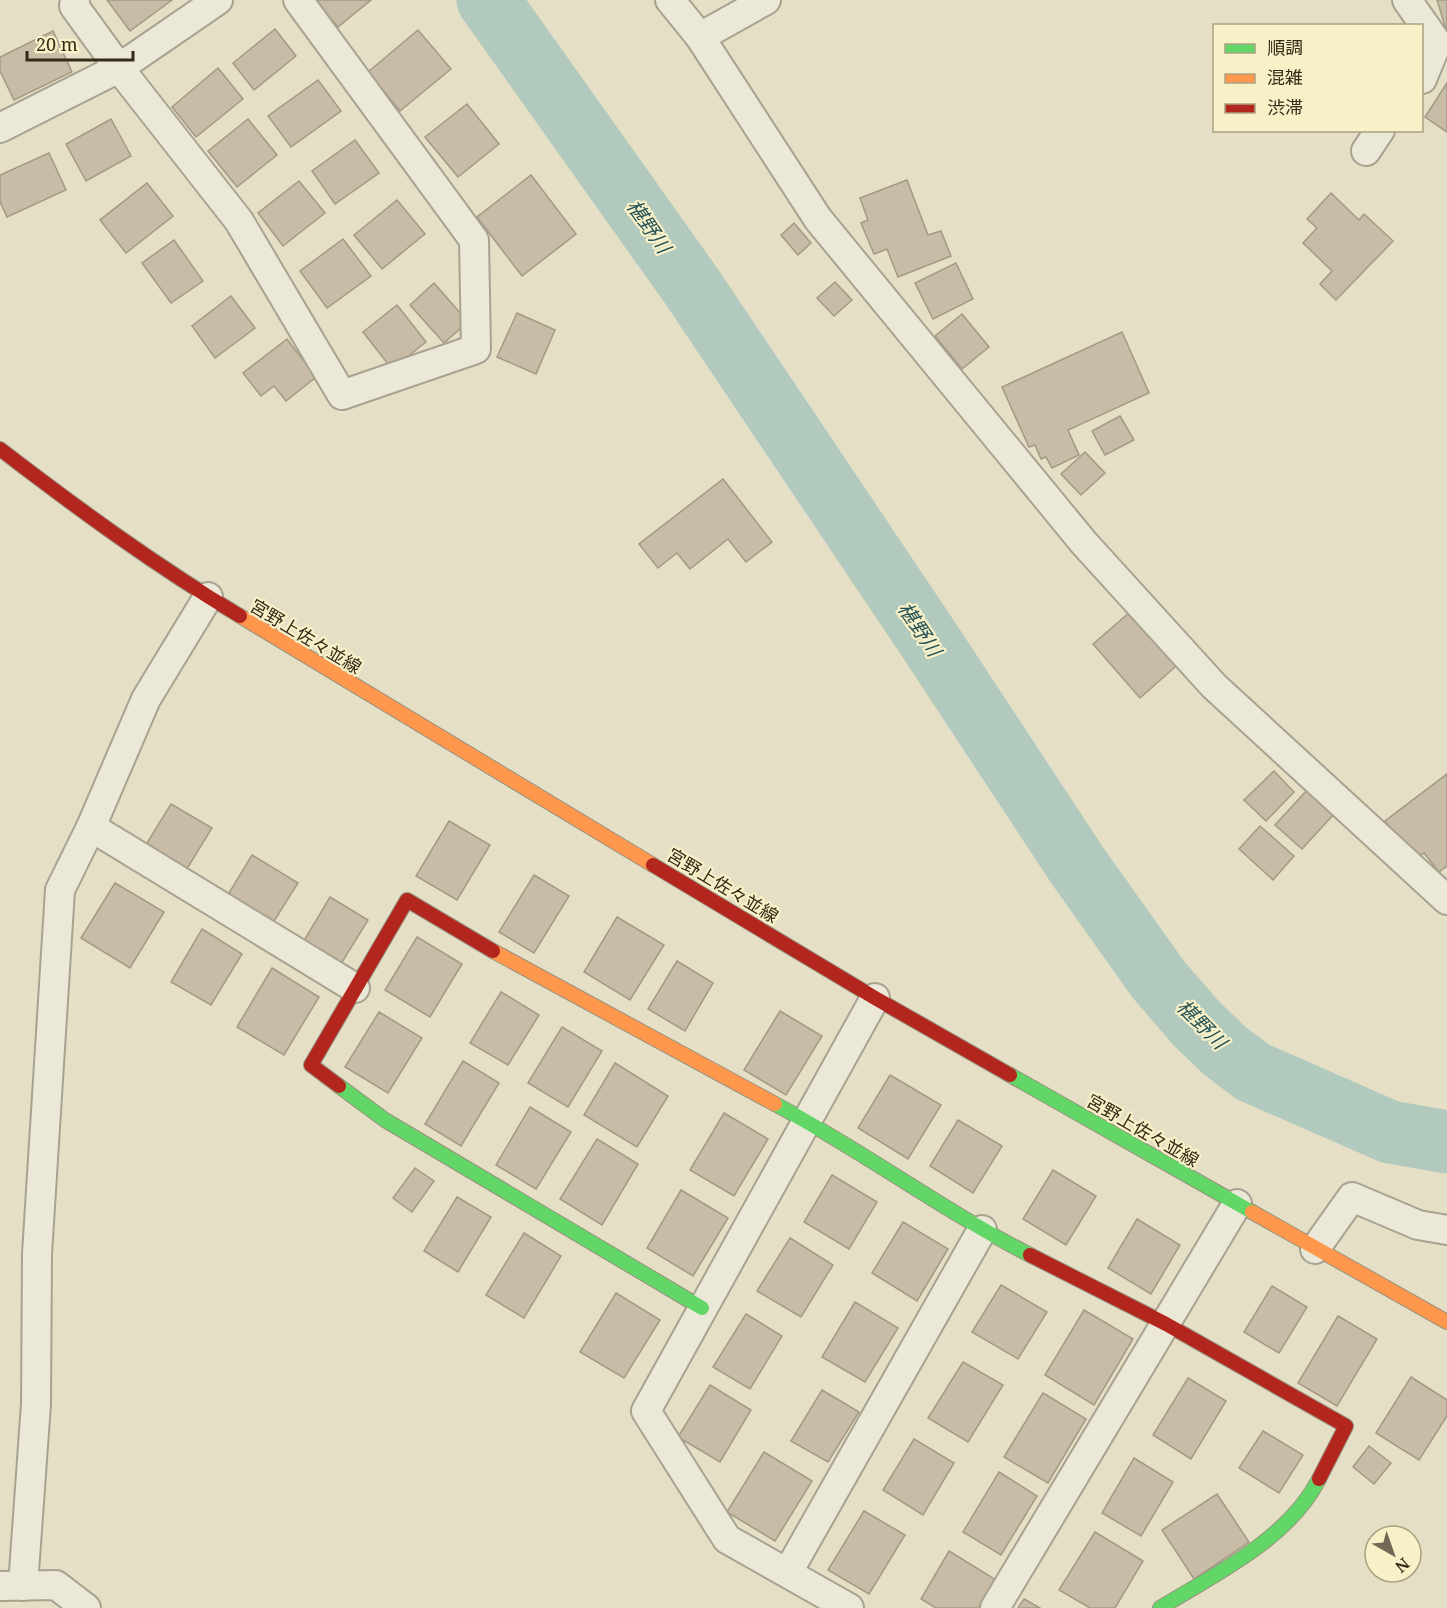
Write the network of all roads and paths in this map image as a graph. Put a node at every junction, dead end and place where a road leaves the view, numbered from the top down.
1 (75, 0) edge
2 (218, 0) edge
3 (298, 0) edge
4 (670, 0) edge
5 (766, 0) edge
6 (1407, 0) edge
7 (700, 37) junction
8 (119, 68) junction
9 (1423, 77) edge
10 (0, 128) edge
11 (0, 449) edge
12 (208, 597) junction
13 (91, 827) junction
14 (1447, 900) edge
15 (355, 988) junction
16 (875, 998) junction
17 (807, 1120) junction
18 (1237, 1204) junction
19 (982, 1230) junction
20 (1447, 1230) edge
21 (1315, 1249) junction
22 (702, 1308) junction
23 (1447, 1322) edge
24 (1166, 1324) junction
25 (788, 1572) junction
26 (11, 1586) edge
27 (86, 1608) edge
28 (849, 1608) edge
29 (995, 1608) edge
30 (1161, 1608) edge

1 - 8 street
2 - 8 street
3 - 8 street
4 - 7 street
5 - 7 street
6 - 9 street
7 - 14 street
8 - 10 street
11 - 12 street, 宮野上佐々並線
12 - 13 street
12 - 16 street, 宮野上佐々並線
13 - 15 street
13 - 26 street
15 - 17 street
15 - 22 street
16 - 17 street
16 - 18 street, 宮野上佐々並線
17 - 19 street
17 - 22 street
18 - 21 street, 宮野上佐々並線
18 - 24 street
19 - 24 street
19 - 25 street
20 - 21 street
21 - 23 street, 宮野上佐々並線
22 - 25 street
24 - 29 street
24 - 30 street
25 - 28 street
26 - 27 street

